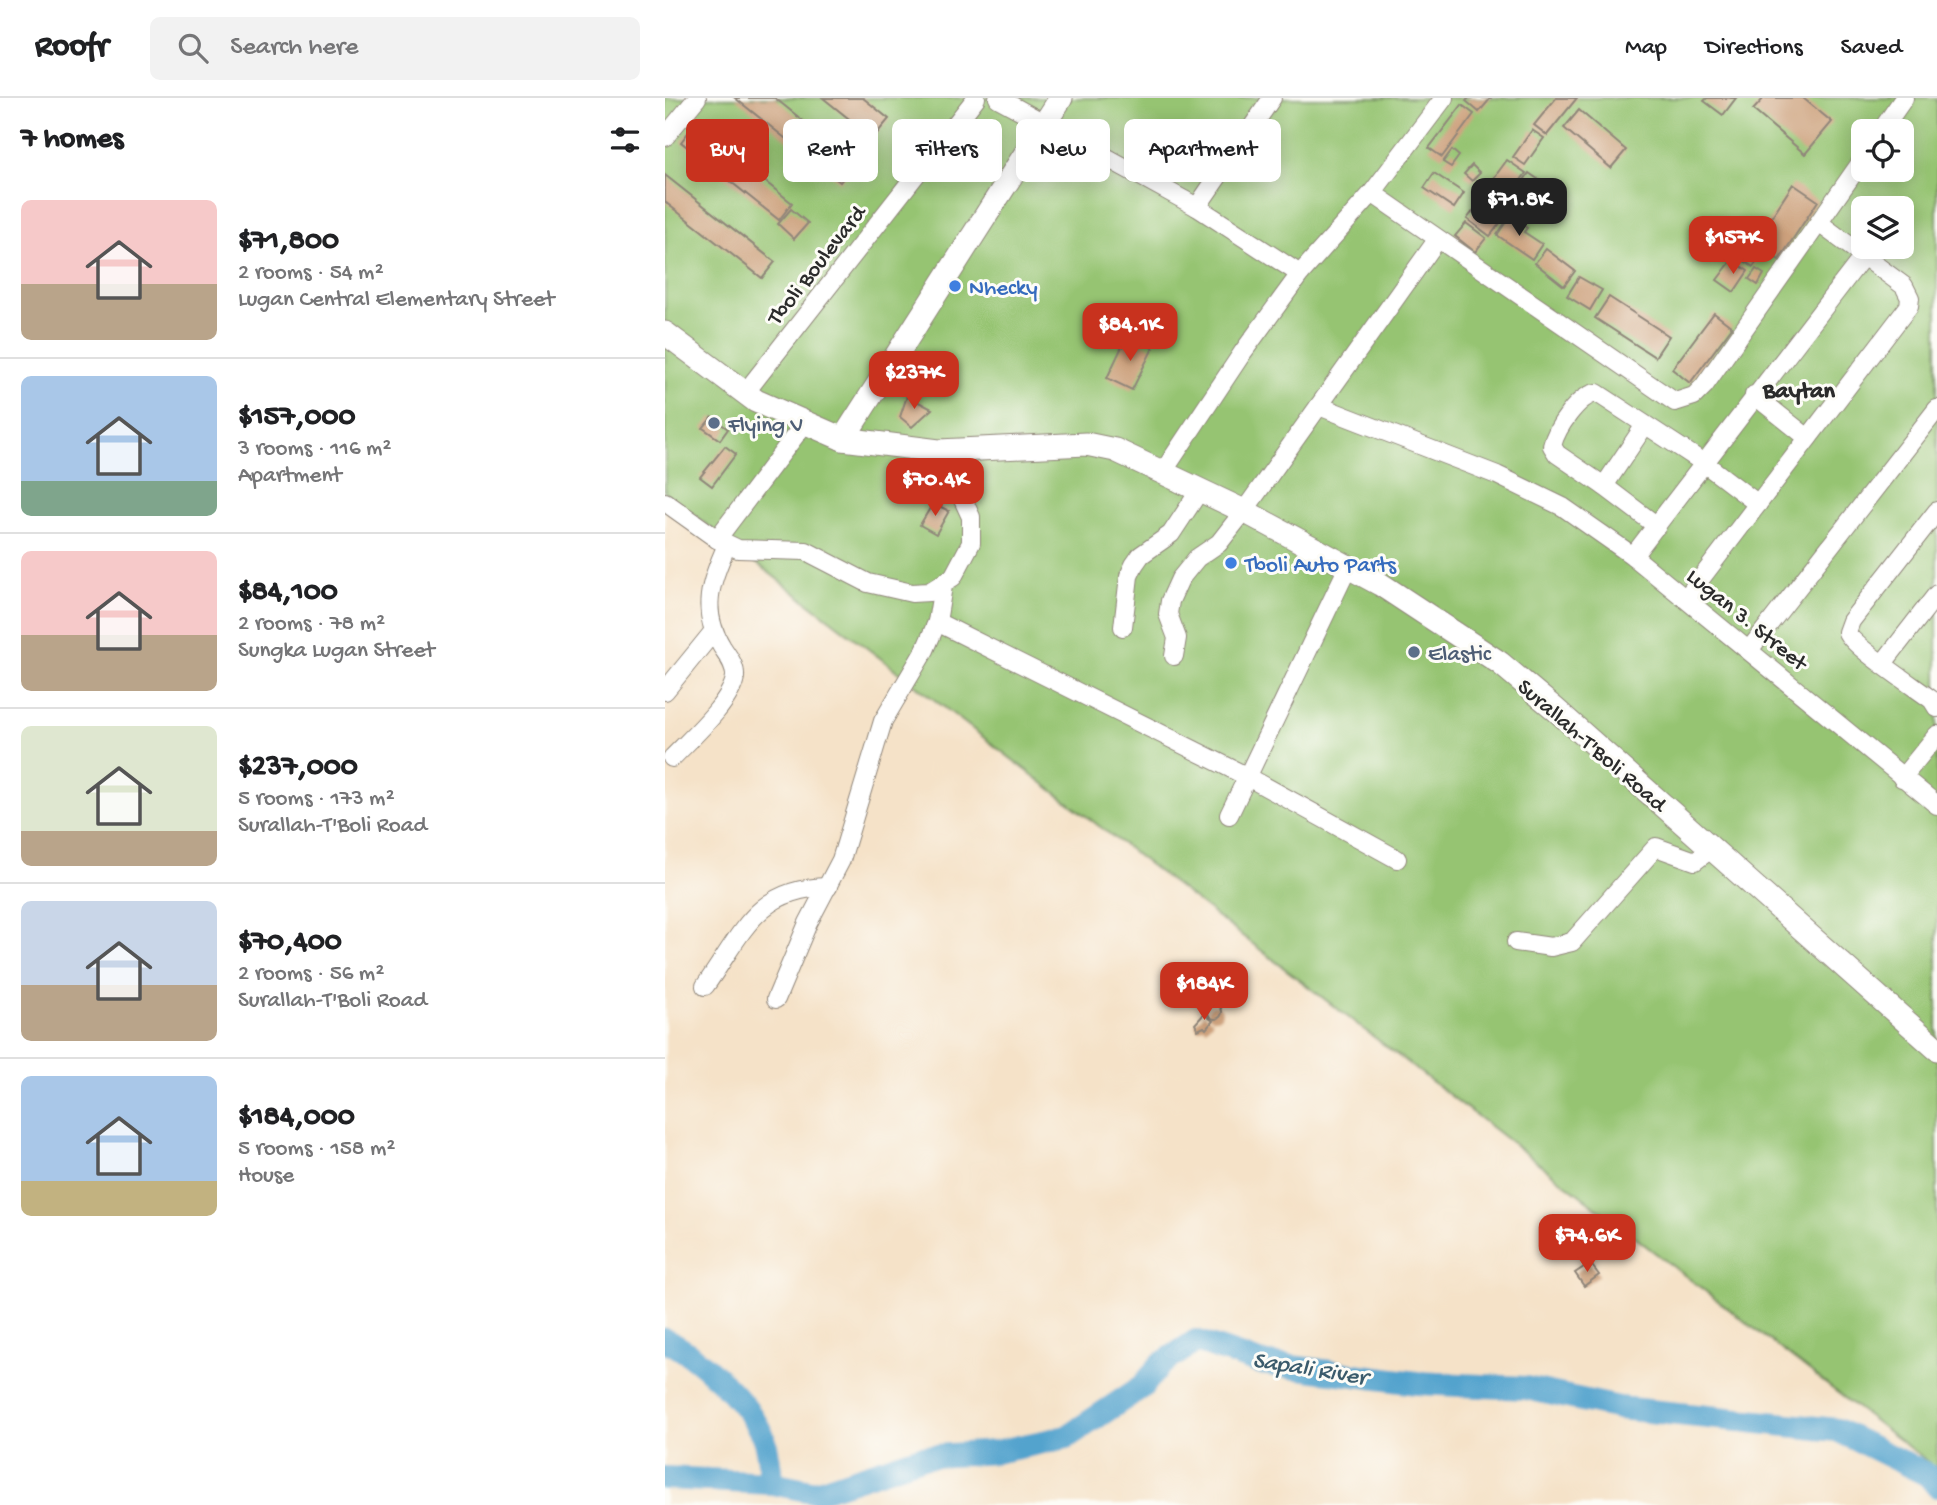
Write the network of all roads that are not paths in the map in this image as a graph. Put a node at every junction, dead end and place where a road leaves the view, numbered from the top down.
1 (697, 98) edge
2 (976, 98) edge
3 (998, 98) edge
4 (1061, 98) edge
5 (1272, 98) edge
6 (1444, 98) edge
7 (1903, 98) edge
8 (1034, 119) edge
9 (1048, 119) edge
10 (1889, 119) edge
11 (665, 137) edge
12 (1110, 160) edge
13 (1016, 169) edge
14 (1851, 177) edge
15 (1372, 193) junction
16 (1197, 207) junction
17 (1819, 223) junction
18 (1437, 240) junction
19 (1851, 245) edge
20 (1861, 259) edge
21 (1871, 259) edge
22 (1300, 274) junction
23 (665, 333) edge
24 (745, 393) junction
25 (1754, 396) junction
26 (1319, 406) junction
27 (1937, 409) edge
28 (804, 424) junction
29 (1645, 425) junction
30 (1808, 438) junction
31 (843, 439) junction
32 (965, 451) junction
33 (1704, 463) junction
34 (1163, 472) junction
35 (1604, 486) junction
36 (1200, 490) junction
37 (665, 502) edge
38 (1758, 504) junction
39 (1244, 511) junction
40 (1937, 511) edge
41 (1657, 526) junction
42 (722, 542) junction
43 (1633, 556) junction
44 (1348, 567) junction
45 (943, 586) junction
46 (1937, 594) edge
47 (1686, 598) junction
48 (937, 622) junction
49 (1123, 627) dead end
50 (713, 632) junction
51 (1749, 650) junction
52 (1174, 656) dead end
53 (1884, 662) junction
54 (665, 691) edge
55 (1935, 700) edge
56 (1937, 735) edge
57 (672, 758) dead end
58 (1248, 777) junction
59 (1902, 778) junction
60 (1937, 805) edge
61 (1229, 815) dead end
62 (1712, 848) junction
63 (1397, 859) dead end
64 (828, 887) junction
65 (1516, 942) dead end
66 (705, 986) dead end
67 (776, 999) dead end
68 (1937, 1049) edge

1 - 11 street
2 - 24 street, Tboli Boulevard
3 - 8 street
4 - 9 main road
5 - 16 street
6 - 15 street
7 - 10 street
12 - 16 street
13 - 31 main road
14 - 17 street
15 - 18 street
15 - 22 street
16 - 22 street
17 - 18 street
17 - 19 street
18 - 26 street
20 - 25 street
21 - 30 street
22 - 34 street
23 - 24 main road, Surallah-T'Boli Road
24 - 28 main road, Surallah-T'Boli Road
25 - 30 street
25 - 33 street
26 - 39 street
26 - 43 street, Lugan 3. Street
27 - 51 street
28 - 31 main road, Surallah-T'Boli Road
28 - 42 street
29 - 33 street
29 - 35 street
29 - 35 street
30 - 38 street
31 - 32 main road, Surallah-T'Boli Road
32 - 34 main road, Surallah-T'Boli Road
32 - 45 street
33 - 38 street
33 - 41 street
34 - 36 main road, Surallah-T'Boli Road
35 - 41 street
36 - 39 main road, Surallah-T'Boli Road
36 - 49 street
37 - 42 street
38 - 47 street
39 - 44 main road, Surallah-T'Boli Road
39 - 52 street
40 - 53 street
41 - 43 street
42 - 45 street
42 - 50 street
43 - 47 street, Lugan 3. Street
44 - 58 street
44 - 62 main road, Surallah-T'Boli Road
45 - 48 street
46 - 53 street
47 - 51 street, Lugan 3. Street
48 - 58 street
48 - 64 street
50 - 54 street
50 - 57 street
51 - 59 street, Lugan 3. Street
53 - 55 street
56 - 59 street
58 - 61 street
58 - 63 street
59 - 60 street, Lugan 3. Street
62 - 65 street
62 - 68 main road, Surallah-T'Boli Road
64 - 66 street
64 - 67 street

